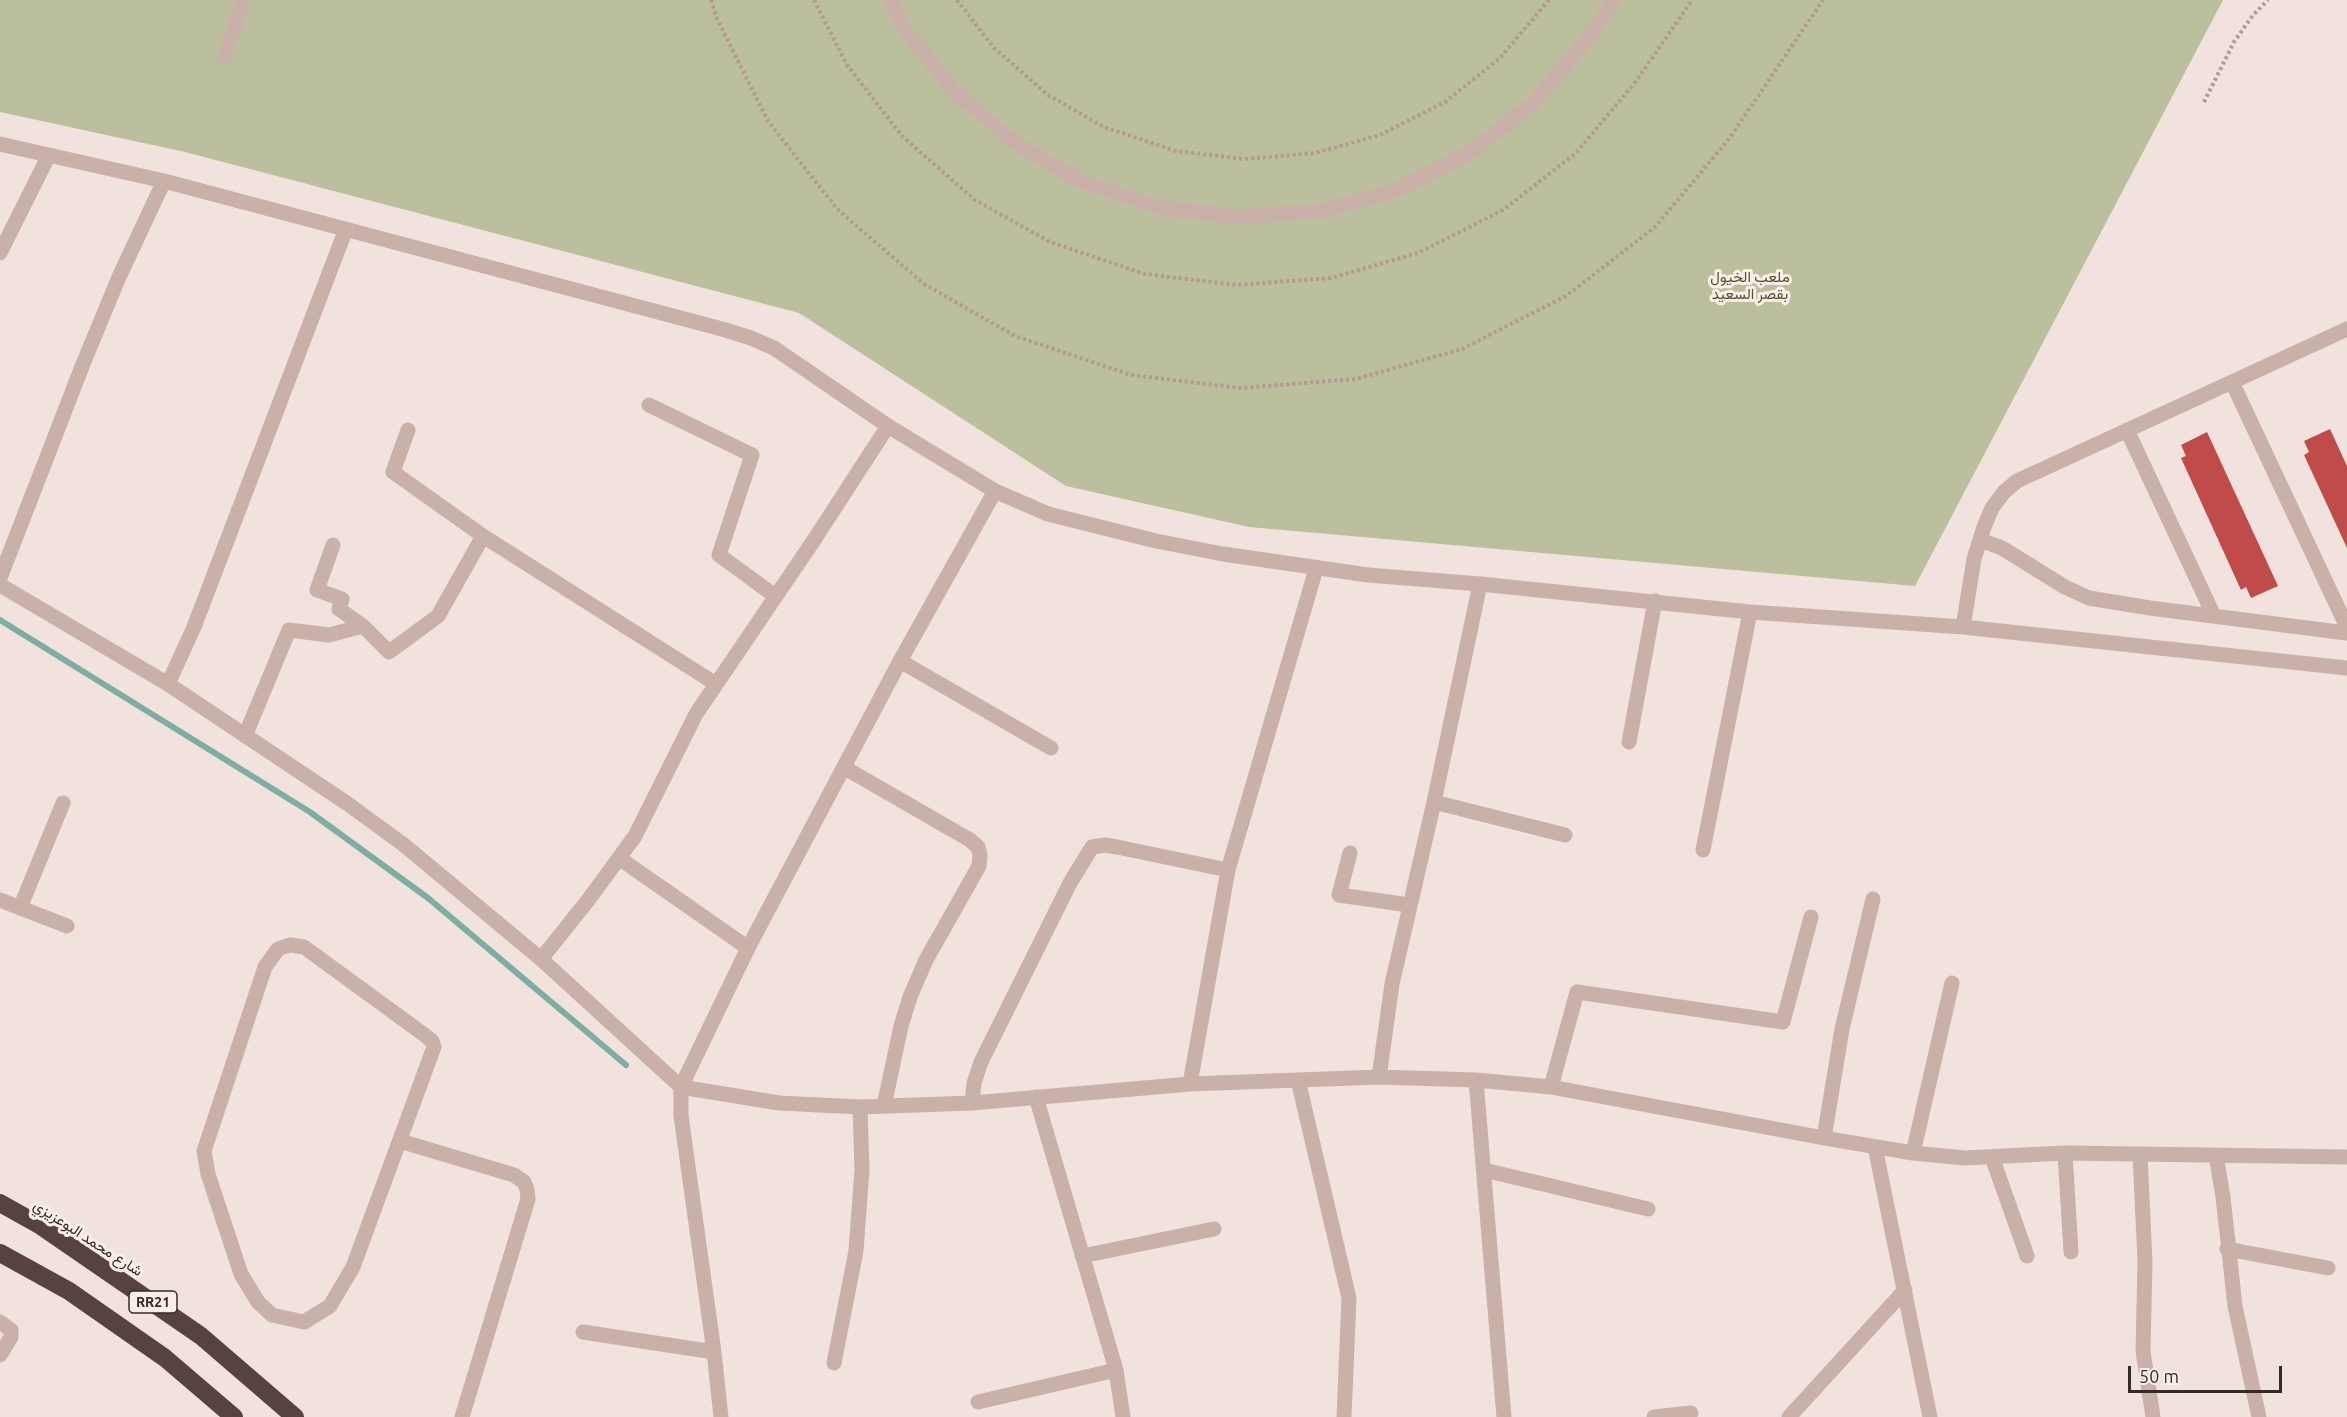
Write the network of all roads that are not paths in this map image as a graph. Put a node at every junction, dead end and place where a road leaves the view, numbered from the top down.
1 (243, 0) edge
2 (890, 0) edge
3 (1614, 0) edge
4 (224, 57) dead end
5 (0, 144) edge
6 (49, 155) junction
7 (164, 181) junction
8 (346, 229) junction
9 (0, 253) edge
10 (2347, 329) edge
11 (2232, 382) junction
12 (648, 405) dead end
13 (888, 426) junction
14 (408, 430) dead end
15 (2127, 430) junction
16 (995, 491) junction
17 (483, 536) junction
18 (1980, 540) junction
19 (333, 545) dead end
20 (1316, 569) junction
21 (0, 578) edge
22 (1480, 584) junction
23 (0, 585) edge
24 (775, 596) junction
25 (1655, 601) junction
26 (1750, 612) junction
27 (2214, 616) junction
28 (363, 626) junction
29 (1963, 627) junction
30 (2347, 627) edge
31 (2347, 633) edge
32 (900, 661) junction
33 (2347, 668) edge
34 (168, 684) junction
35 (716, 684) junction
36 (245, 736) junction
37 (1629, 742) dead end
38 (1051, 748) dead end
39 (845, 768) junction
40 (1434, 802) junction
41 (63, 803) dead end
42 (1564, 835) dead end
43 (1703, 850) dead end
44 (1350, 854) dead end
45 (619, 858) junction
46 (1228, 870) junction
47 (1873, 899) dead end
48 (0, 900) edge
49 (1409, 905) junction
50 (20, 908) junction
51 (1812, 917) dead end
52 (67, 926) dead end
53 (748, 948) junction
54 (541, 959) junction
55 (1952, 983) dead end
56 (1379, 1077) junction
57 (1298, 1080) junction
58 (1476, 1080) junction
59 (1190, 1084) junction
60 (681, 1087) junction
61 (1551, 1087) junction
62 (1036, 1097) junction
63 (972, 1103) junction
64 (884, 1106) junction
65 (860, 1107) junction
66 (1824, 1138) junction
67 (400, 1141) junction
68 (1875, 1147) junction
69 (1913, 1153) junction
70 (2065, 1153) junction
71 (2140, 1154) junction
72 (2216, 1155) junction
73 (1992, 1157) junction
74 (2347, 1157) edge
75 (1484, 1170) junction
76 (0, 1203) edge
77 (1648, 1209) dead end
78 (1214, 1229) dead end
79 (2227, 1249) junction
80 (2071, 1252) dead end
81 (0, 1253) edge
82 (1083, 1256) junction
83 (2027, 1256) dead end
84 (2328, 1268) dead end
85 (1905, 1290) junction
86 (0, 1322) edge
87 (583, 1332) dead end
88 (714, 1352) junction
89 (0, 1355) edge
90 (834, 1363) dead end
91 (1116, 1370) junction
92 (978, 1402) dead end
93 (1691, 1413) dead end
94 (234, 1417) edge
95 (295, 1417) edge
96 (462, 1417) edge
97 (721, 1417) edge
98 (1123, 1417) edge
99 (1344, 1417) edge
100 (1504, 1417) edge
101 (1654, 1417) edge
102 (1790, 1417) edge
103 (1930, 1417) edge
104 (2153, 1417) edge
105 (2259, 1417) edge

1 - 4 street
2 - 3 street
5 - 6 street
6 - 7 street
6 - 9 street
7 - 8 street
7 - 21 street
8 - 13 street
8 - 34 street
10 - 11 street
11 - 15 street
11 - 30 street
12 - 24 street
13 - 16 street
13 - 24 street
14 - 17 street
15 - 18 street
15 - 27 street
16 - 20 street
16 - 32 street
17 - 28 street
17 - 35 street
18 - 27 street
18 - 29 street
19 - 28 street
20 - 22 street
20 - 46 street
22 - 25 street
22 - 40 street
23 - 34 street
24 - 35 street
25 - 26 street
25 - 37 street
26 - 29 street
26 - 43 street
27 - 31 street
28 - 36 street
29 - 33 street
32 - 38 street
32 - 39 street
34 - 36 street
35 - 45 street
36 - 54 street
39 - 53 street
39 - 64 street
40 - 42 street
40 - 49 street
41 - 50 street
44 - 49 street
45 - 53 street
45 - 54 street
46 - 59 street
46 - 63 street
47 - 66 street
48 - 50 street
49 - 56 street
50 - 52 street
51 - 61 street
53 - 60 street
54 - 60 street
55 - 69 street
56 - 57 street
56 - 58 street
57 - 59 street
57 - 99 street
58 - 61 street
58 - 75 street
59 - 62 street
60 - 65 street
60 - 88 street
61 - 66 street
62 - 63 street
62 - 82 street
63 - 64 street
64 - 65 street
65 - 90 street
66 - 68 street
67 - 67 street
67 - 96 street
68 - 69 street
68 - 85 street
69 - 73 street
70 - 71 street
70 - 73 street
70 - 80 street
71 - 72 street
71 - 104 street
72 - 74 street
72 - 79 street
73 - 83 street
75 - 77 street
75 - 100 street
76 - 95 highway, شارع محمد البوعزيزي / RR21
78 - 82 street
79 - 84 street
79 - 105 street
81 - 94 highway, RR21
82 - 91 street
85 - 102 street
85 - 103 street
86 - 89 street
87 - 88 street
88 - 97 street
91 - 92 street
91 - 98 street
93 - 101 street

